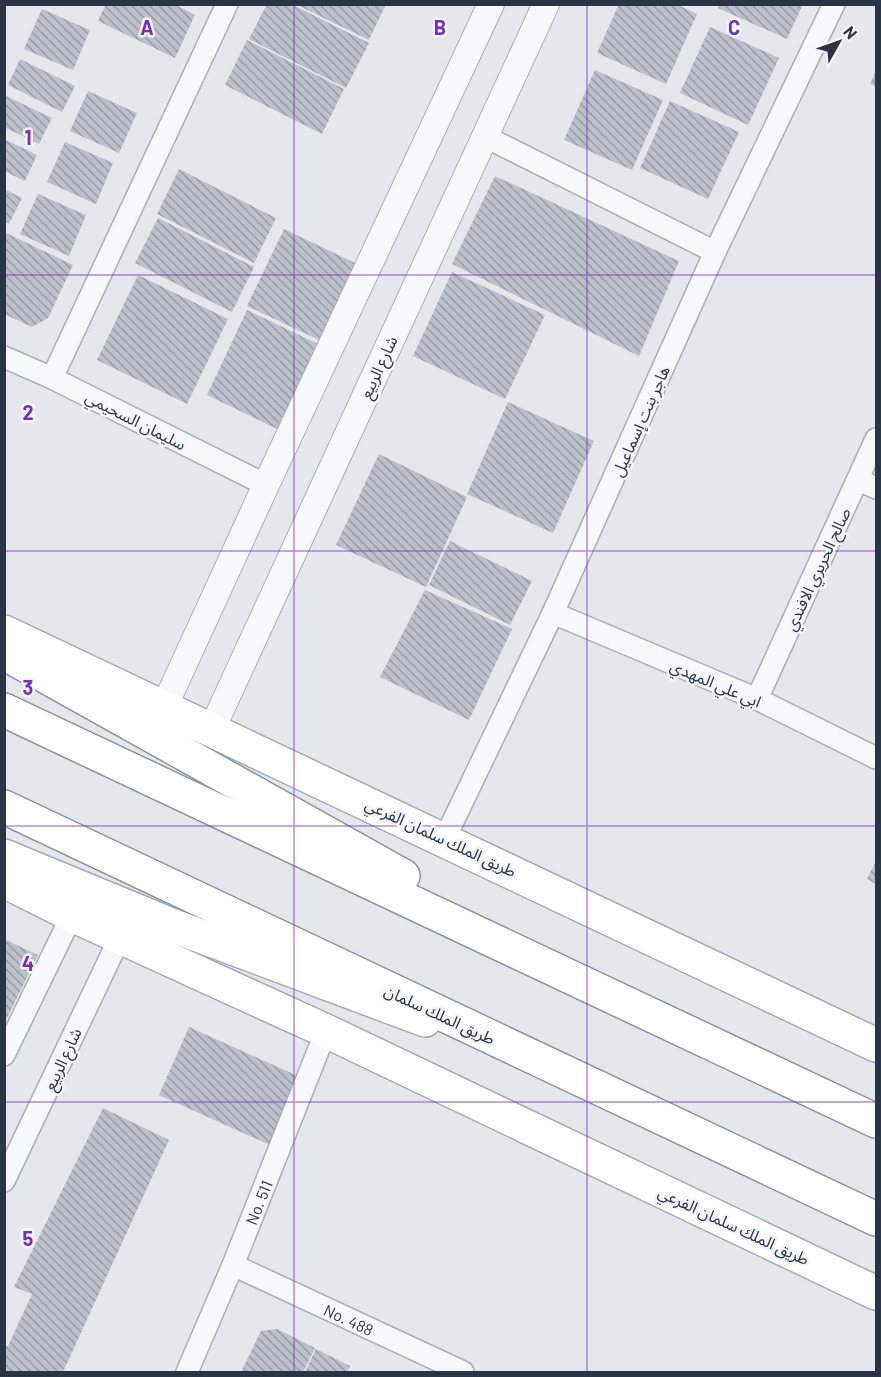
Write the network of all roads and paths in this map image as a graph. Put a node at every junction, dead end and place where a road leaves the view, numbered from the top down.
1 (227, 4) edge
2 (491, 4) edge
3 (546, 4) edge
4 (834, 4) edge
5 (484, 136) junction
6 (715, 252) junction
7 (4, 357) edge
8 (52, 378) junction
9 (876, 439) edge
10 (868, 484) edge
11 (266, 485) junction
12 (553, 613) junction
13 (4, 632) edge
14 (4, 653) edge
15 (757, 699) junction
16 (164, 707) junction
17 (4, 710) edge
18 (211, 731) junction
19 (876, 758) edge
20 (4, 807) edge
21 (446, 838) junction
22 (4, 855) edge
23 (4, 881) edge
24 (72, 915) junction
25 (120, 937) junction
26 (655, 1018) junction
27 (326, 1031) junction
28 (876, 1045) edge
29 (4, 1055) edge
30 (565, 1073) junction
31 (876, 1121) edge
32 (4, 1180) edge
33 (876, 1219) edge
34 (233, 1264) junction
35 (876, 1293) edge
36 (452, 1370) edge
37 (187, 1372) edge

1 - 8 street
2 - 11 street
3 - 5 street, شارع الربيع
4 - 6 street, هاجر بنت إسماعيل
5 - 6 street
5 - 18 street, شارع الربيع
6 - 12 street, هاجر بنت إسماعيل
7 - 8 street, سليمان السحيمي
8 - 11 street, سليمان السحيمي
9 - 10 street, صالح الحريري الافندي
10 - 15 street, صالح الحريري الافندي
11 - 16 street
12 - 15 street, ابي علي المهدي
12 - 21 street, هاجر بنت إسماعيل
13 - 16 main road, طريق الملك سلمان الفرعي
14 - 26 main road
15 - 19 street, ابي علي المهدي
16 - 18 main road, طريق الملك سلمان الفرعي
17 - 26 main road
18 - 21 main road, طريق الملك سلمان الفرعي
20 - 30 main road, طريق الملك سلمان
21 - 28 main road, طريق الملك سلمان الفرعي
22 - 30 main road
23 - 24 main road, طريق الملك سلمان الفرعي
24 - 25 main road, طريق الملك سلمان الفرعي
24 - 29 street
25 - 27 main road, طريق الملك سلمان الفرعي
25 - 32 street, شارع الربيع
26 - 31 main road
27 - 34 street, No. 511
27 - 35 main road, طريق الملك سلمان الفرعي
30 - 33 main road, طريق الملك سلمان
34 - 36 street, No. 488
34 - 37 street, No. 511

